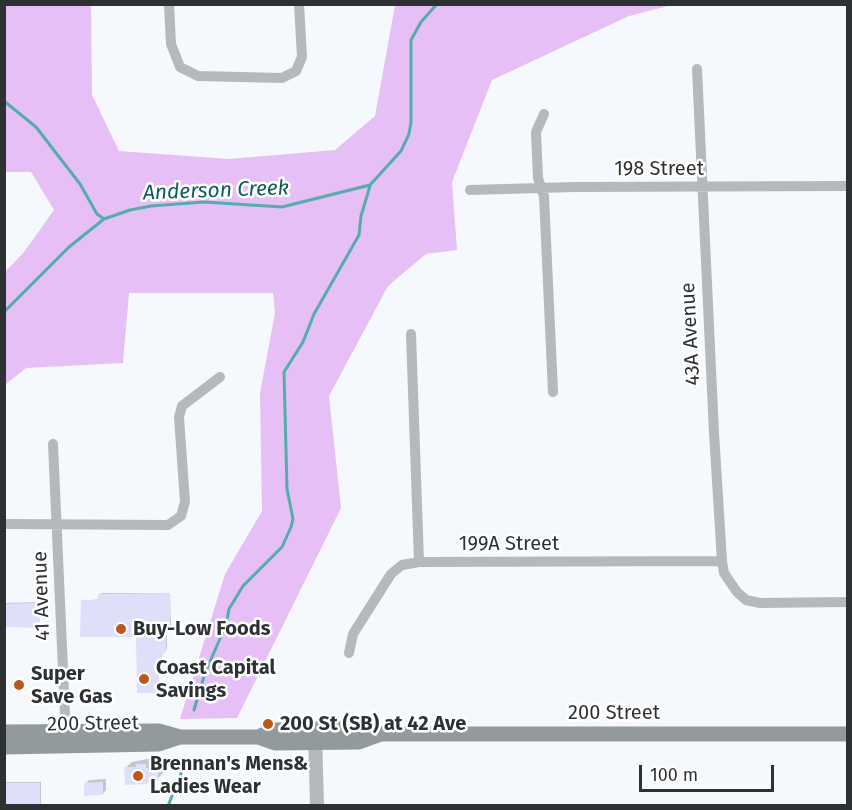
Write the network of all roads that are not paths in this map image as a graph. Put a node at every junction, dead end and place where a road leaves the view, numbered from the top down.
1 (168, 4) edge
2 (299, 4) edge
3 (697, 69) dead end
4 (544, 114) dead end
5 (702, 186) junction
6 (848, 186) edge
7 (541, 188) junction
8 (470, 190) dead end
9 (411, 334) dead end
10 (220, 377) dead end
11 (553, 392) dead end
12 (53, 444) dead end
13 (4, 524) edge
14 (57, 525) junction
15 (722, 561) junction
16 (419, 562) junction
17 (848, 602) edge
18 (349, 653) dead end
19 (4, 732) edge
20 (848, 734) edge
21 (315, 735) junction
22 (66, 739) junction
23 (4, 747) edge
24 (317, 806) edge

1 - 2 street
3 - 5 street, 43A Avenue
4 - 7 street
5 - 6 street, 198 Street
5 - 7 street, 198 Street
5 - 15 street, 43A Avenue
7 - 8 street, 198 Street
7 - 11 street
9 - 16 street
10 - 14 street
12 - 14 street, 41 Avenue
13 - 14 street
14 - 22 street, 41 Avenue
15 - 16 street, 199A Street
15 - 17 street, 43A Avenue
16 - 18 street, 199A Street
19 - 22 main road, 200 Street
20 - 21 main road, 200 Street
21 - 22 main road, 200 Street
21 - 24 street
22 - 23 main road, 200 Street

